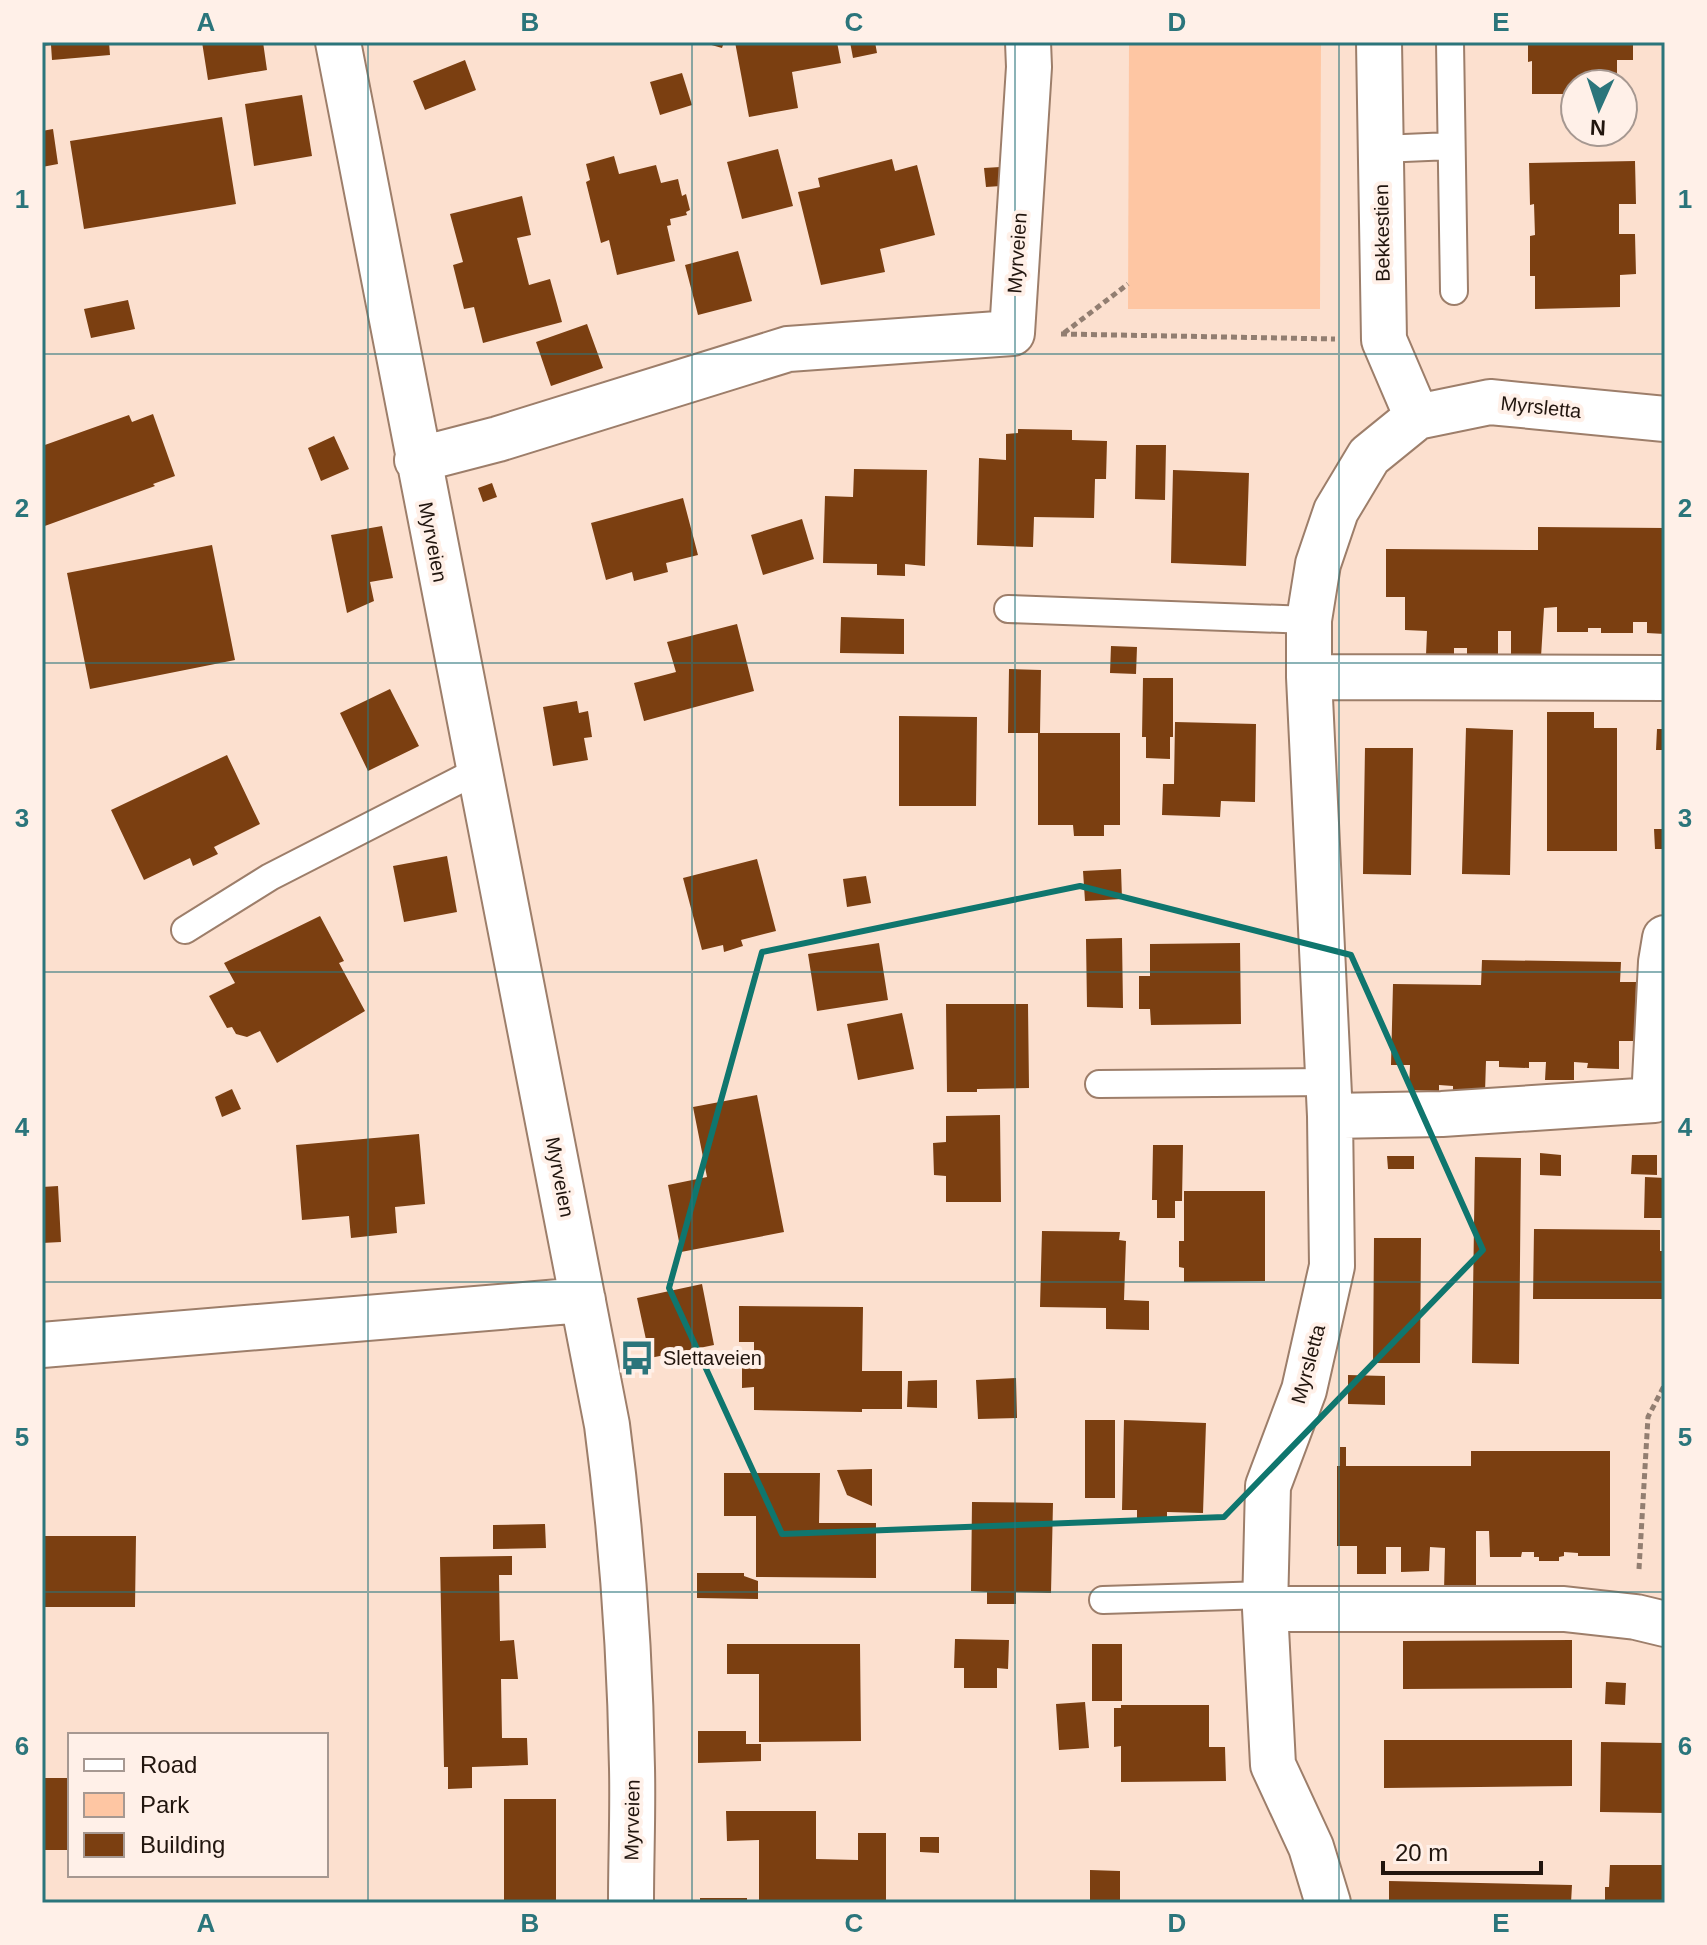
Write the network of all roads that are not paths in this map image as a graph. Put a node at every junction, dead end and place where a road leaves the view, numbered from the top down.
1 (338, 42) edge
2 (1028, 42) edge
3 (1379, 42) edge
4 (1450, 42) edge
5 (1451, 146) junction
6 (1381, 149) junction
7 (1454, 291) dead end
8 (1417, 417) junction
9 (1665, 419) edge
10 (417, 460) junction
11 (1008, 609) dead end
12 (1309, 620) junction
13 (1309, 677) junction
14 (1665, 678) edge
15 (479, 770) junction
16 (185, 930) dead end
17 (1665, 938) edge
18 (1099, 1084) dead end
19 (1330, 1099) junction
20 (583, 1300) junction
21 (42, 1345) edge
22 (1103, 1600) dead end
23 (1266, 1602) junction
24 (1650, 1621) edge
25 (631, 1903) edge
26 (1328, 1903) edge

1 - 10 street, Myrveien
2 - 10 street, Myrveien
3 - 6 street, Bekkestien
4 - 5 lane
5 - 6 lane
5 - 7 lane
6 - 8 street, Bekkestien
8 - 9 street, Myrsletta
8 - 12 street, Myrsletta
10 - 15 street, Myrveien
11 - 12 lane
12 - 13 street, Myrsletta
13 - 14 street
13 - 19 street, Myrsletta
15 - 16 lane
15 - 20 street, Myrveien
17 - 19 street
18 - 19 lane
19 - 23 street, Myrsletta
20 - 21 street
20 - 25 street, Myrveien
22 - 23 lane
23 - 24 street
23 - 26 street, Myrsletta

